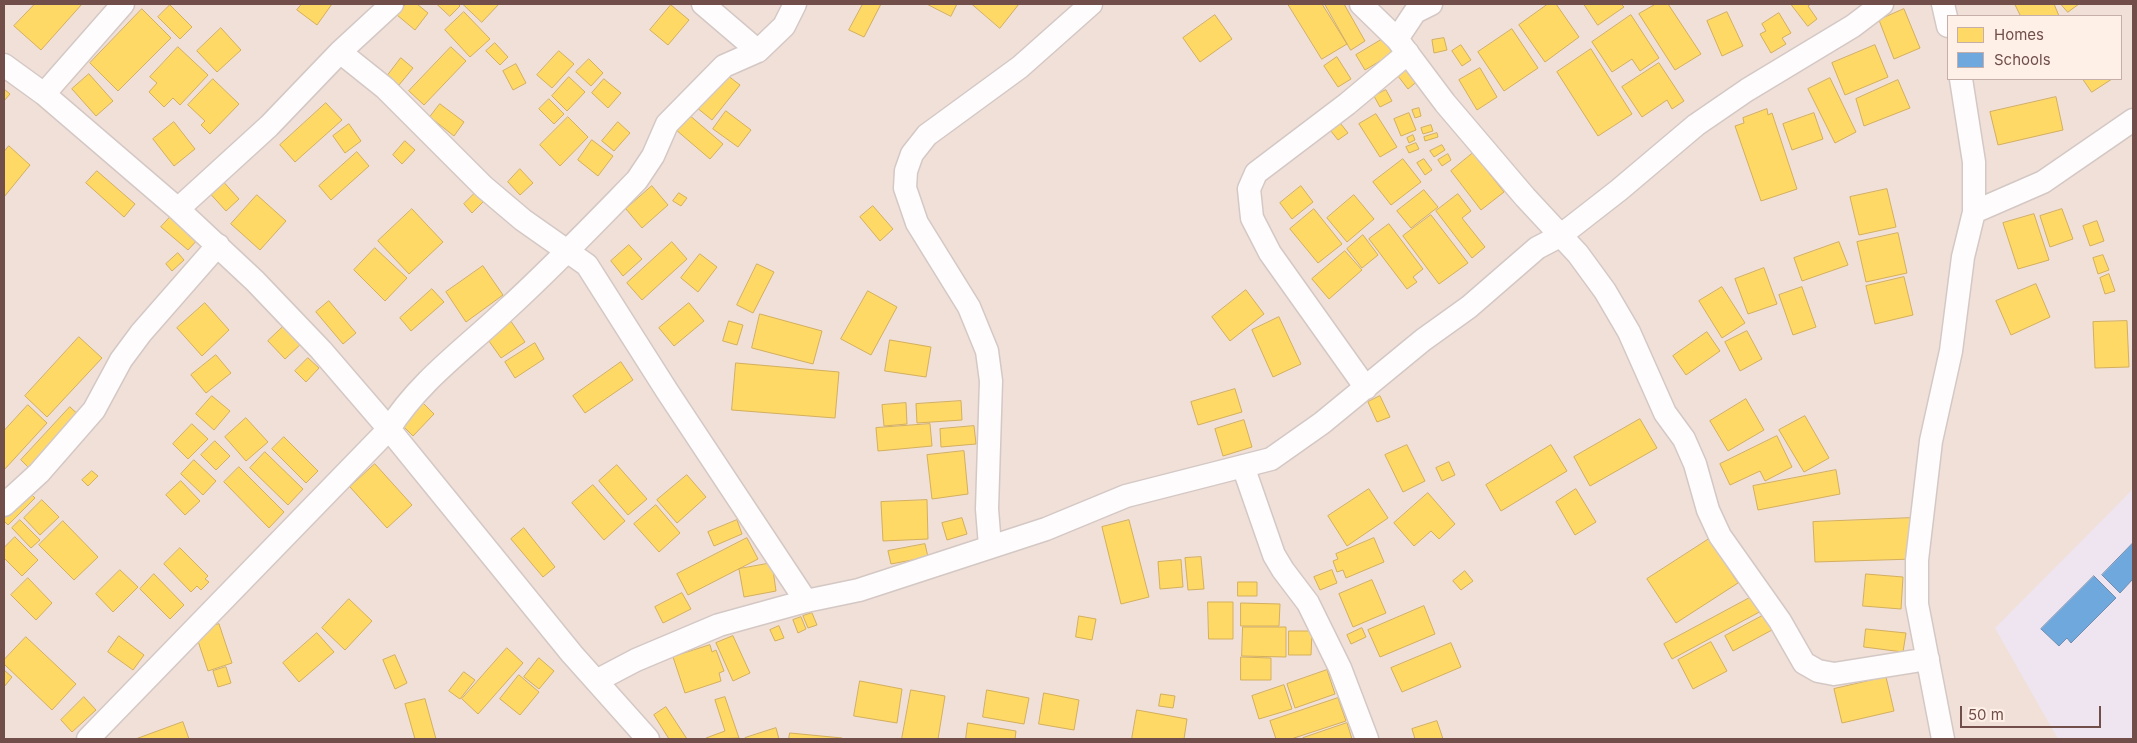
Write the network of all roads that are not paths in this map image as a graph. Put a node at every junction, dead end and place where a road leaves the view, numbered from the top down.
1 (123, 4) edge
2 (392, 4) edge
3 (703, 4) edge
4 (795, 4) edge
5 (1091, 4) edge
6 (1361, 4) edge
7 (1431, 4) edge
8 (1882, 4) edge
9 (1943, 4) edge
10 (1947, 22) edge
11 (1403, 46) junction
12 (758, 51) junction
13 (340, 52) junction
14 (4, 64) edge
15 (1961, 80) edge
16 (44, 94) junction
17 (2133, 120) edge
18 (178, 209) junction
19 (1974, 212) junction
20 (1560, 236) junction
21 (218, 246) junction
22 (567, 251) junction
23 (1366, 388) junction
24 (389, 429) junction
25 (1243, 466) junction
26 (4, 505) edge
27 (990, 546) junction
28 (806, 601) junction
29 (1928, 659) junction
30 (596, 681) junction
31 (88, 739) edge
32 (648, 739) edge
33 (1367, 739) edge
34 (1943, 739) edge

1 - 16 street
2 - 13 street
3 - 12 street
4 - 12 street
5 - 27 street
6 - 11 street
7 - 11 street
8 - 20 street
9 - 10 street
11 - 20 street
11 - 23 street
12 - 22 street
13 - 18 street
13 - 22 street
14 - 16 street
15 - 19 street
16 - 18 street
17 - 19 street
18 - 21 street
19 - 29 street
20 - 23 street
20 - 29 street
21 - 24 street
21 - 26 street
22 - 24 street
22 - 28 street
23 - 25 street
24 - 30 street
24 - 31 street
25 - 27 street
25 - 33 street
27 - 28 street
28 - 30 street
29 - 34 street
30 - 32 street

